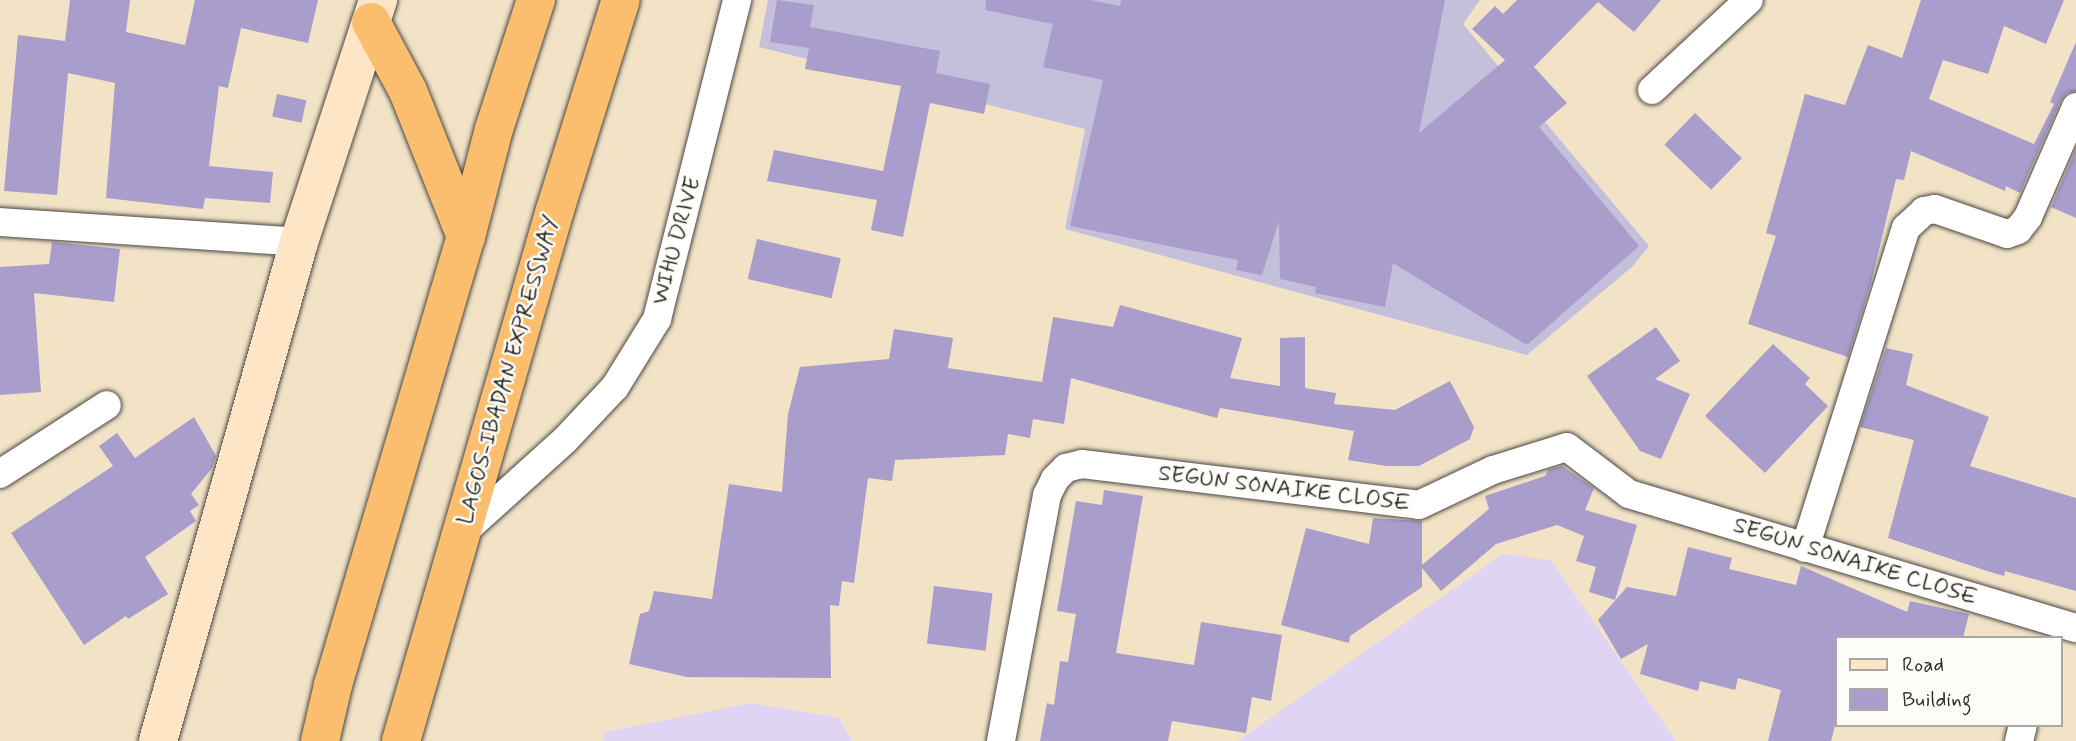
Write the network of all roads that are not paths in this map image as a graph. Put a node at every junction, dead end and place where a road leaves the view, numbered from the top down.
1 (536, 0) edge
2 (621, 0) edge
3 (737, 0) edge
4 (1749, 0) edge
5 (374, 11) edge
6 (1652, 90) dead end
7 (2076, 107) edge
8 (0, 222) edge
9 (466, 237) junction
10 (299, 242) junction
11 (107, 405) dead end
12 (0, 474) edge
13 (461, 534) junction
14 (1805, 548) junction
15 (2076, 628) edge
16 (2047, 629) edge
17 (158, 741) edge
18 (320, 741) edge
19 (401, 741) edge
20 (1001, 741) edge

1 - 9 highway
2 - 13 highway, LAGOS-IBADAN EXPRESSWAY
3 - 13 street, WIHU DRIVE
4 - 6 street
5 - 9 highway
5 - 10 main road
7 - 14 street
8 - 10 street
9 - 18 highway
10 - 17 main road
11 - 12 street
13 - 19 highway, LAGOS-IBADAN EXPRESSWAY
14 - 16 street, SEGUN SONAIKE CLOSE
14 - 20 street, SEGUN SONAIKE CLOSE
15 - 16 street, SEGUN SONAIKE CLOSE

